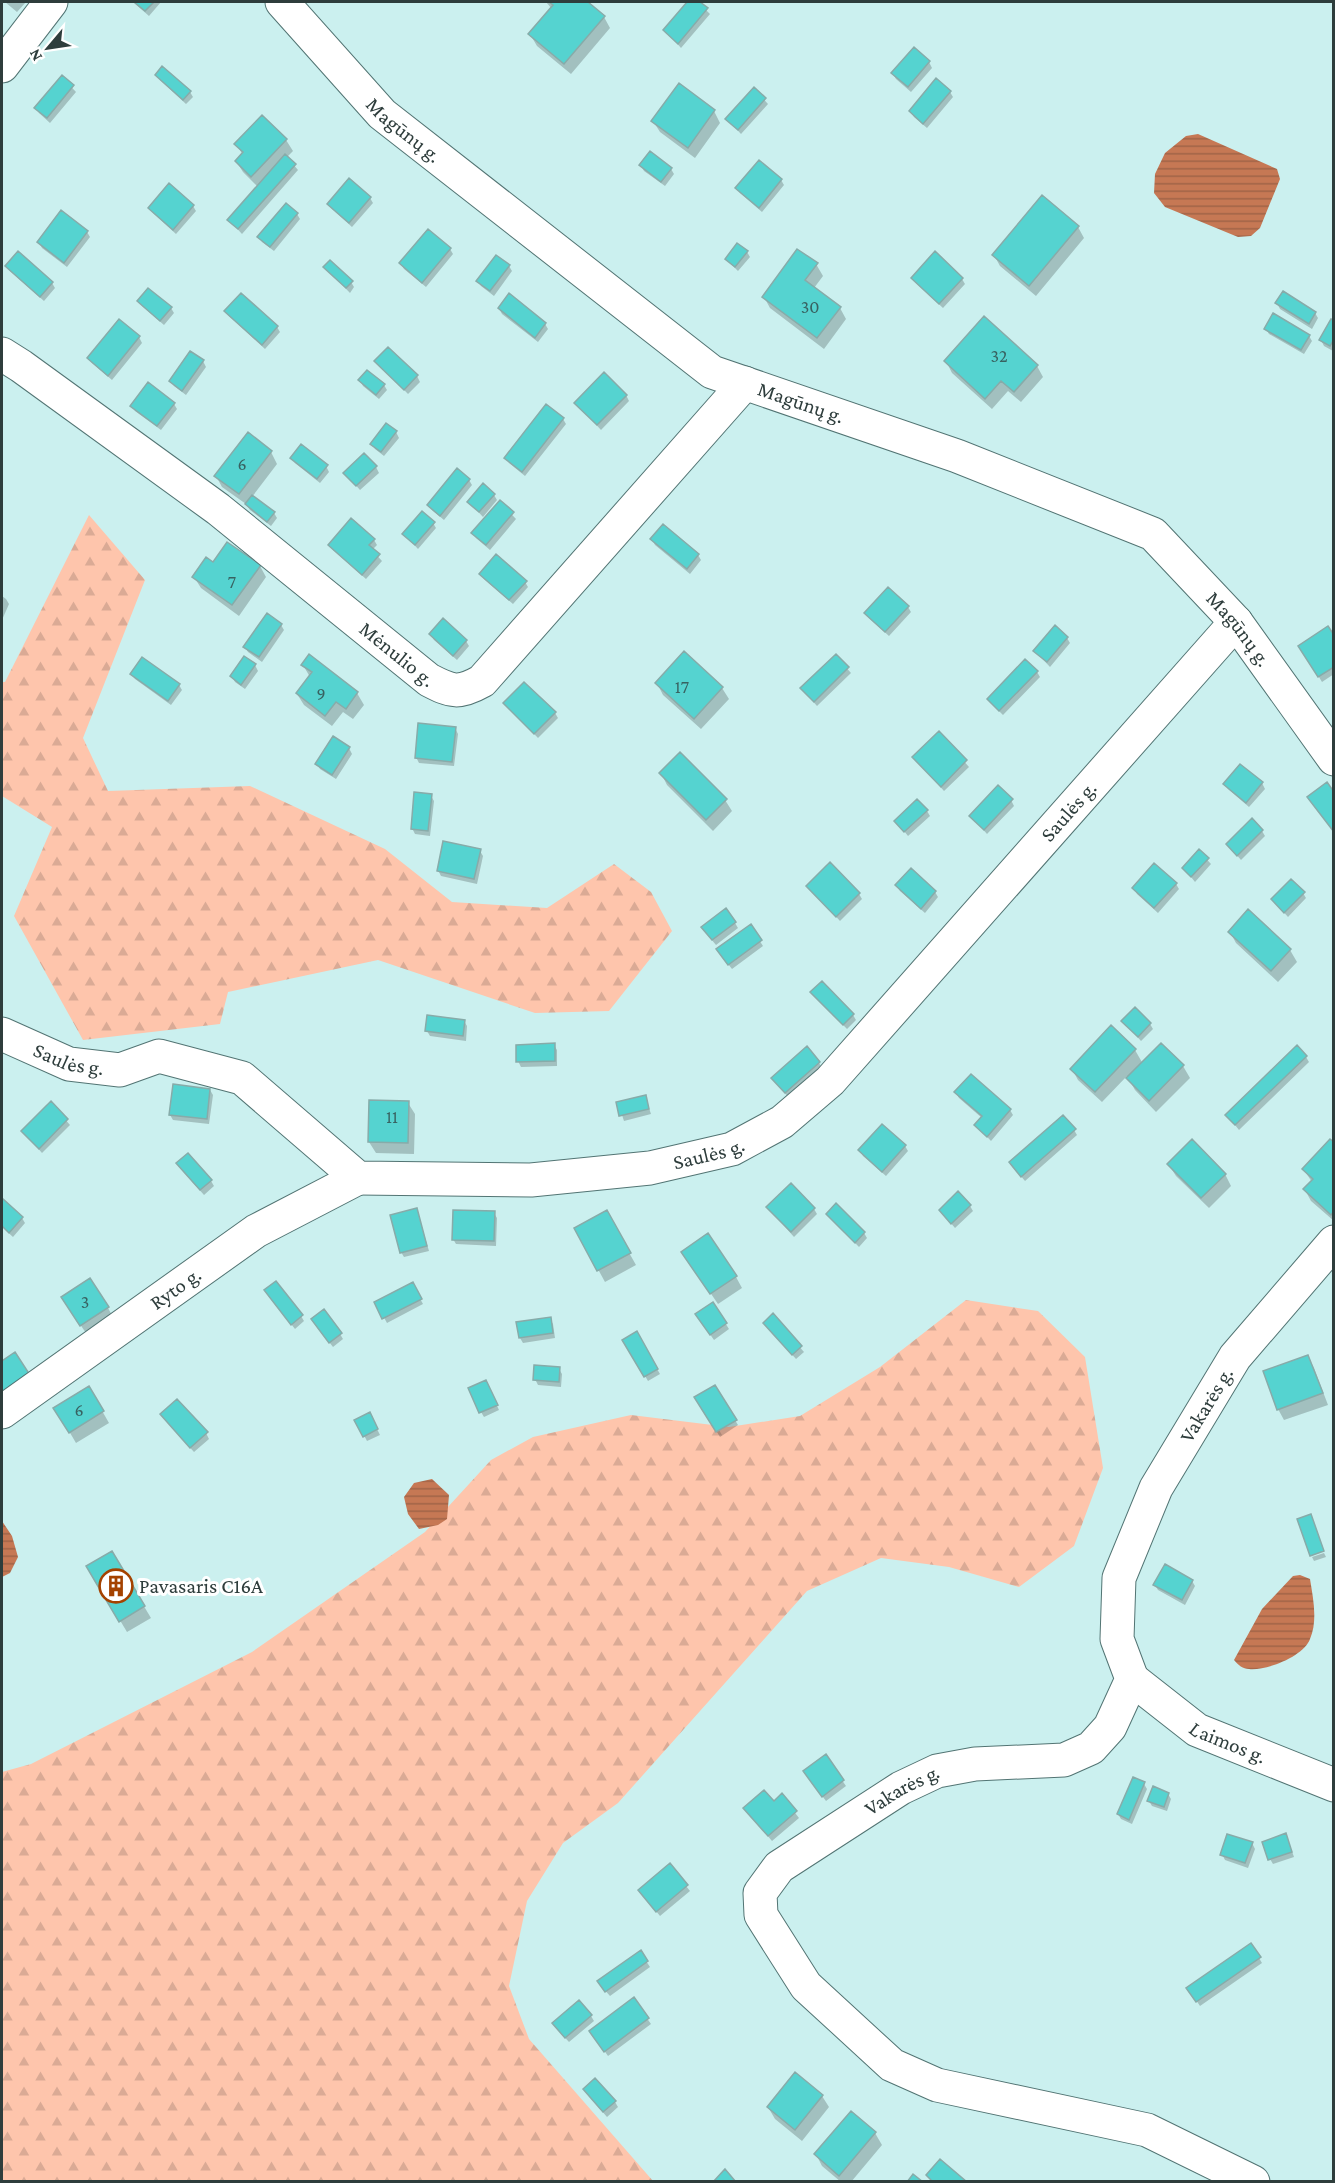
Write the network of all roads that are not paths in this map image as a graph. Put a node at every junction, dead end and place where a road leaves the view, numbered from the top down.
1 (51, 2) edge
2 (282, 2) edge
3 (2, 66) edge
4 (2, 354) edge
5 (745, 383) junction
6 (1236, 622) junction
7 (1334, 759) edge
8 (2, 1034) edge
9 (358, 1178) junction
10 (1334, 1242) edge
11 (2, 1412) edge
12 (1132, 1679) junction
13 (1334, 1785) edge
14 (1253, 2181) edge

1 - 3 street
2 - 5 street, Magūnų g.
4 - 5 street, Mėnulio g.
5 - 6 street, Magūnų g.
6 - 7 street, Magūnų g.
6 - 9 street, Saulės g.
8 - 9 street, Saulės g.
9 - 11 street, Ryto g.
10 - 12 street, Vakarės g.
12 - 13 street, Laimos g.
12 - 14 street, Vakarės g.

